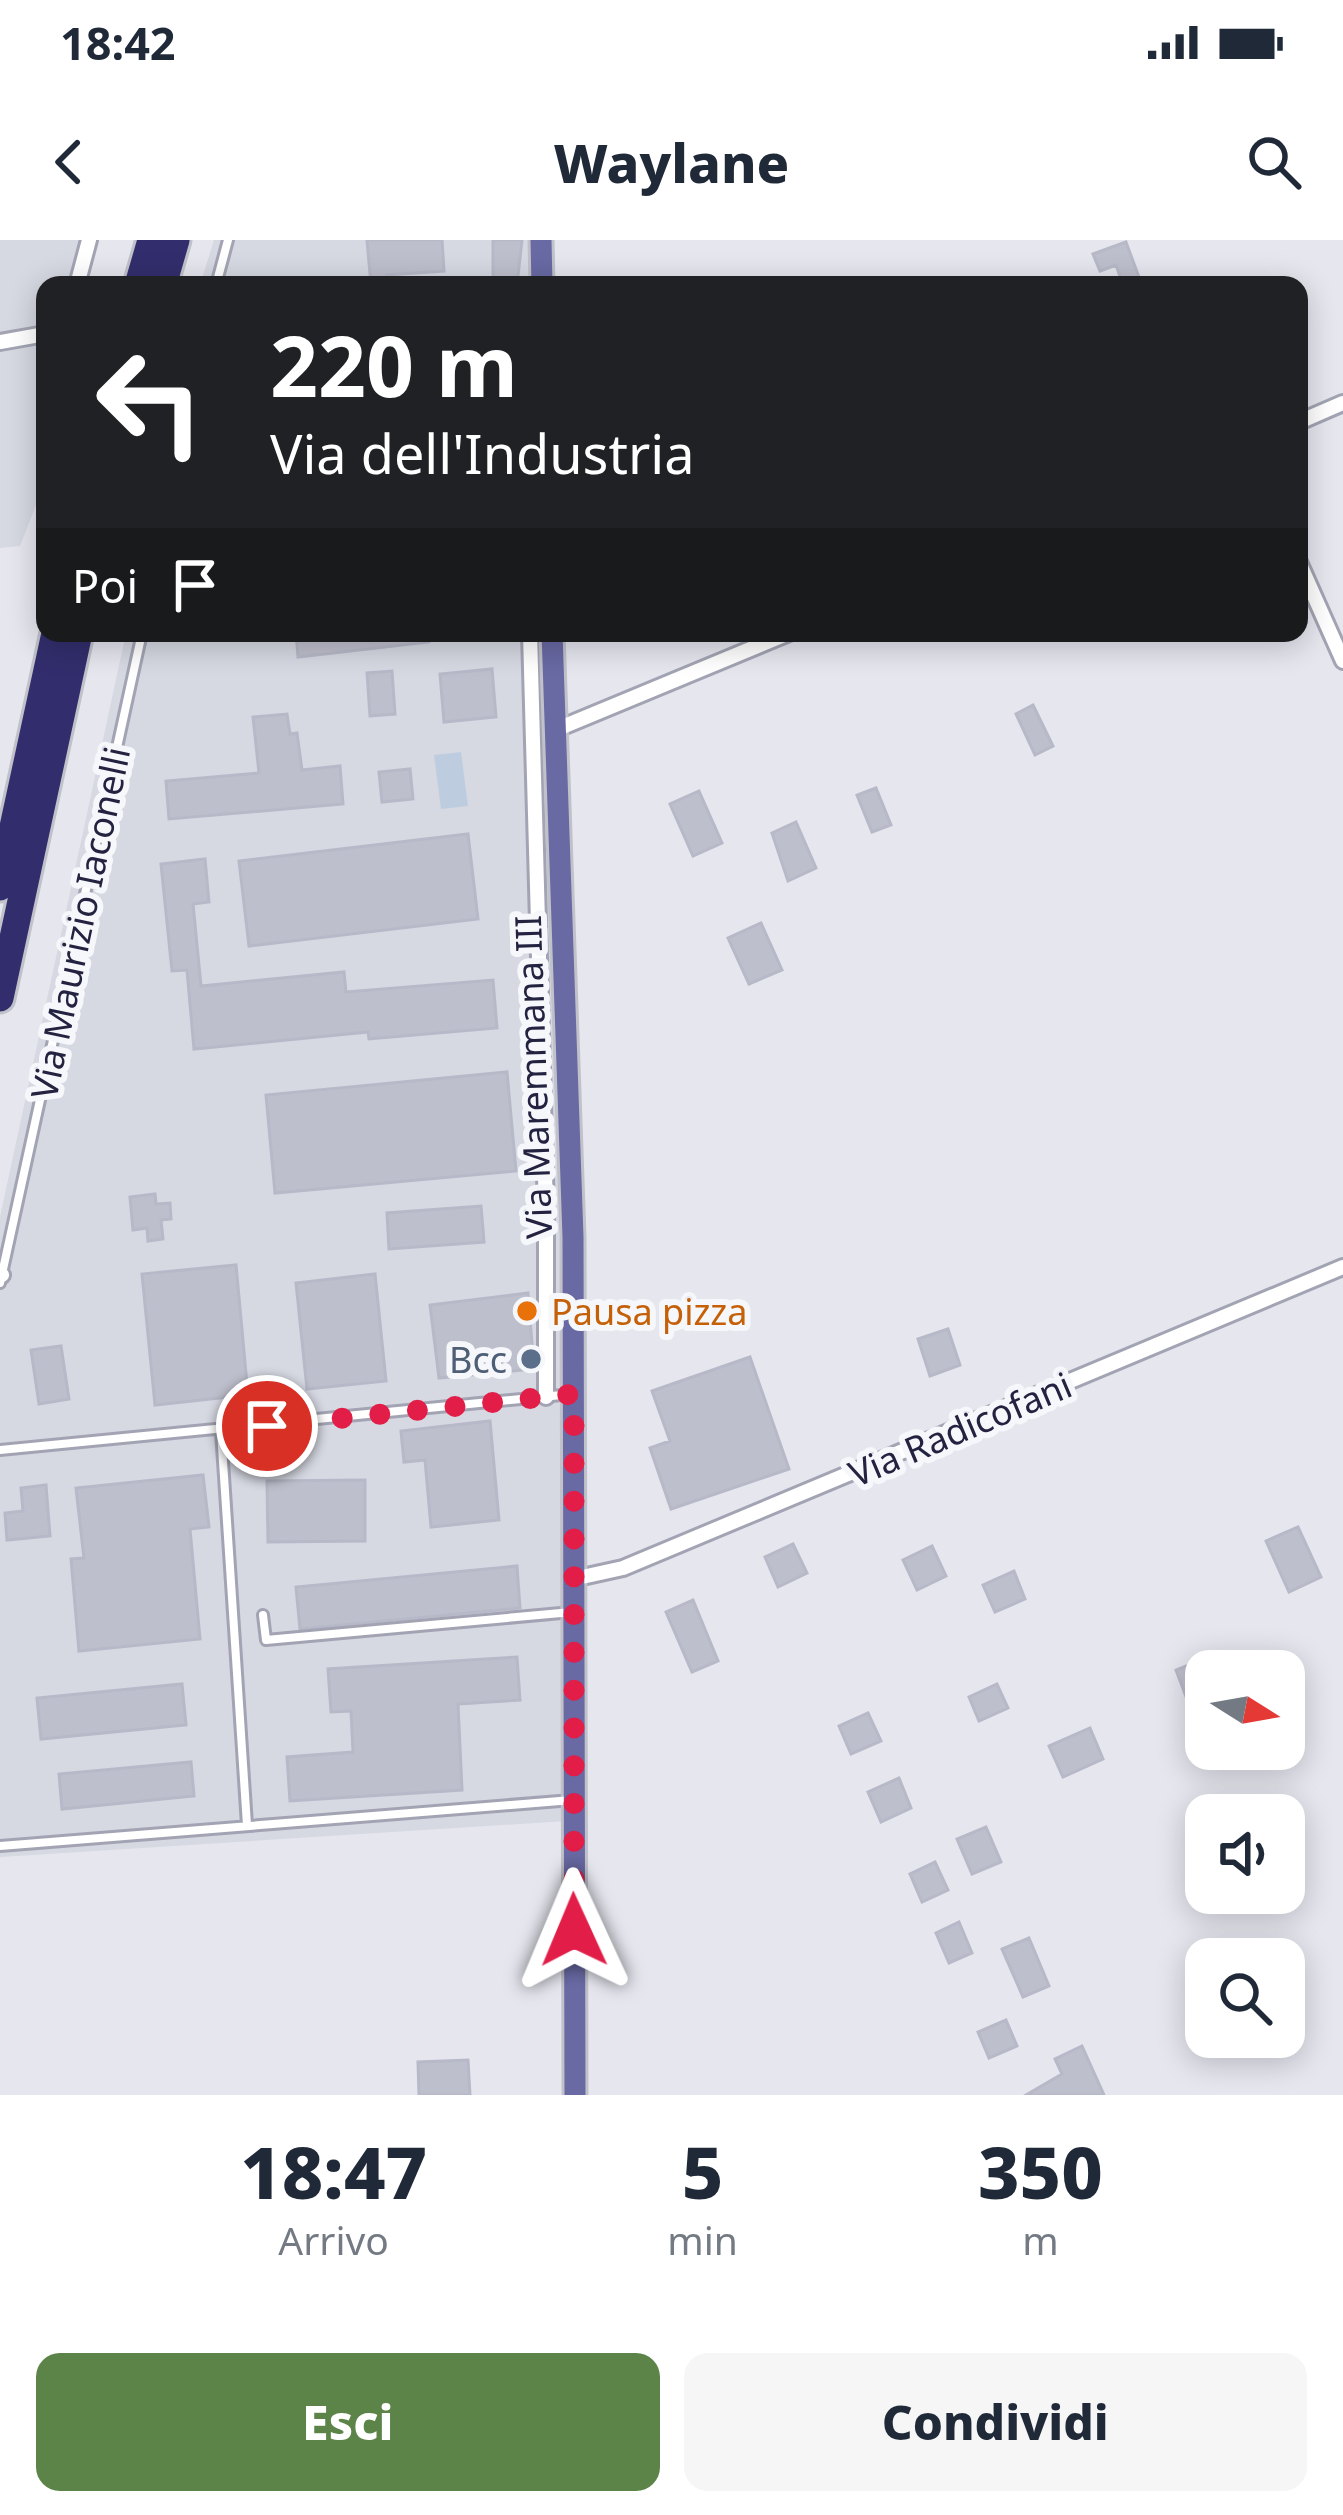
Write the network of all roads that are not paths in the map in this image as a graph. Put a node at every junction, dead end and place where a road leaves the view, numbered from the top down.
1 (89, 240) edge
2 (151, 240) edge
3 (176, 240) edge
4 (228, 240) edge
5 (541, 240) edge
6 (79, 276) edge
7 (141, 276) edge
8 (166, 276) edge
9 (218, 276) edge
10 (542, 276) edge
11 (36, 336) edge
12 (0, 342) edge
13 (1343, 403) edge
14 (1308, 418) edge
15 (1308, 582) edge
16 (53, 642) edge
17 (77, 642) edge
18 (140, 642) edge
19 (530, 642) edge
20 (552, 642) edge
21 (767, 642) edge
22 (1343, 662) edge
23 (554, 730) junction
24 (0, 887) edge
25 (0, 998) edge
26 (1343, 1268) edge
27 (1, 1277) edge
28 (574, 1394) junction
29 (546, 1397) junction
30 (220, 1431) junction
31 (0, 1450) edge
32 (573, 1579) junction
33 (573, 1612) junction
34 (263, 1615) dead end
35 (572, 1800) junction
36 (247, 1825) junction
37 (0, 1846) edge
38 (575, 2095) edge

1 - 6 street
2 - 7 highway
3 - 8 highway
4 - 9 lane
5 - 10 main road
11 - 12 street
13 - 14 street
15 - 22 street
16 - 24 highway
17 - 25 highway
18 - 27 lane, Via Maurizio Iaconelli
19 - 29 street
20 - 23 main road, Via Maremmana III
21 - 23 street
23 - 28 main road, Via Maremmana III
26 - 32 street, Via Radicofani
28 - 29 lane
28 - 32 main road, Via Maremmana III
29 - 30 lane
30 - 31 lane
30 - 36 lane
32 - 33 main road, Via Maremmana III
33 - 34 lane
33 - 35 main road, Via Maremmana III
35 - 36 lane
35 - 38 main road, Via Maremmana III
36 - 37 lane

